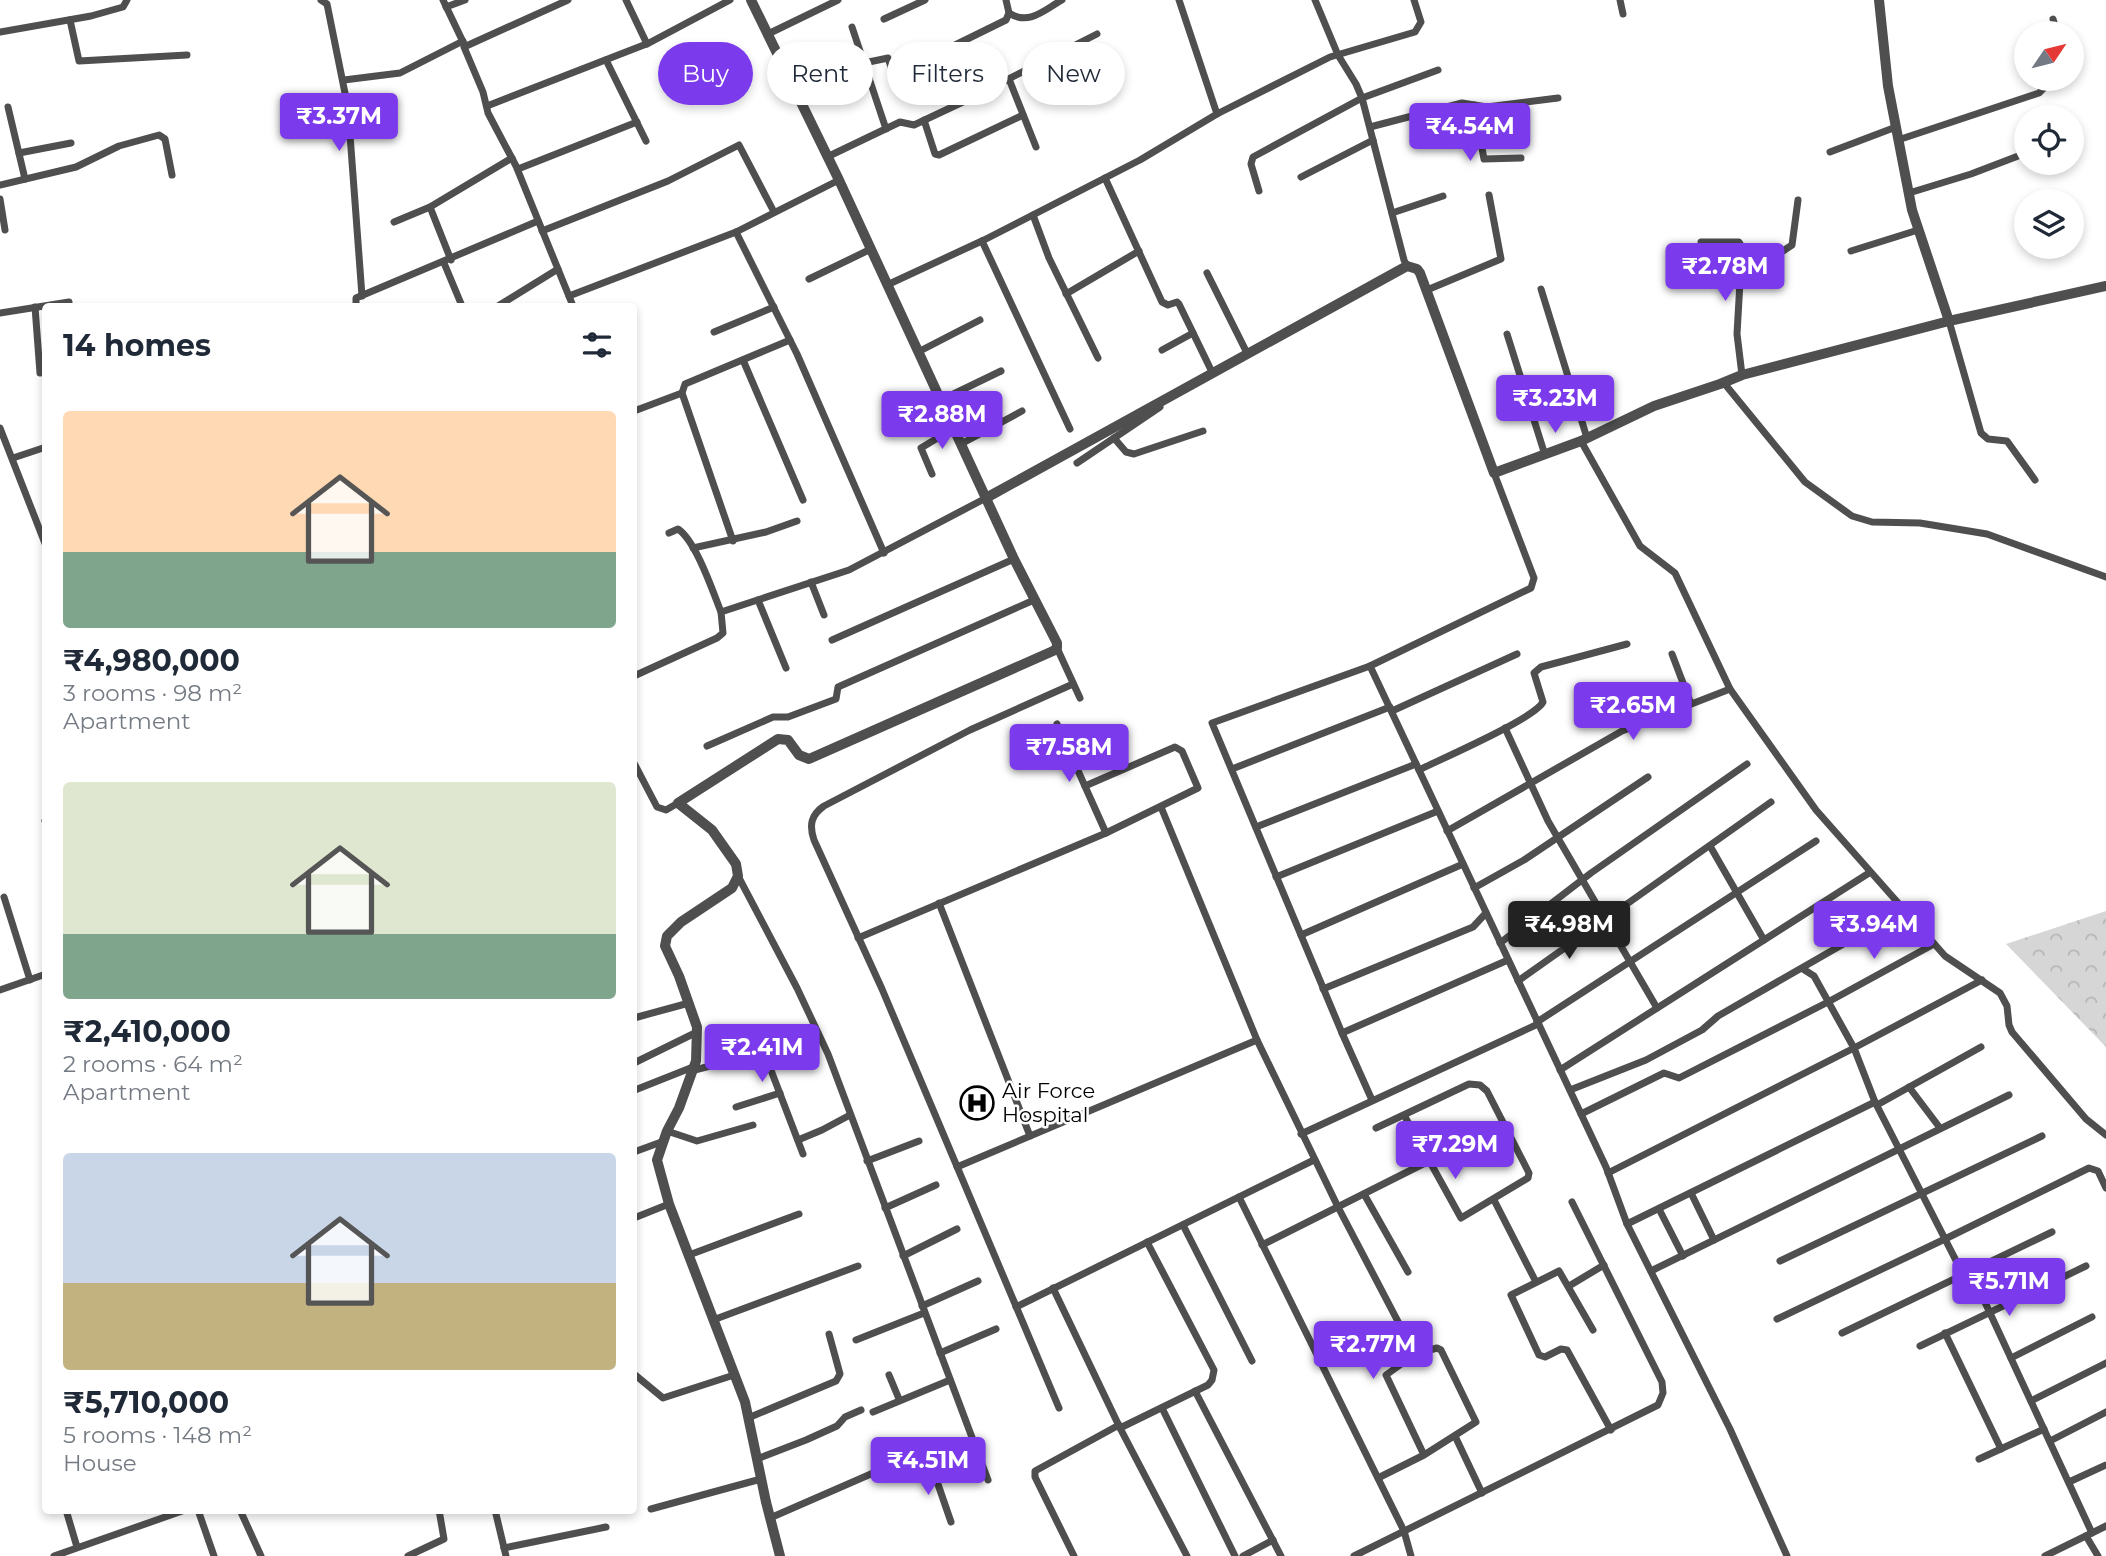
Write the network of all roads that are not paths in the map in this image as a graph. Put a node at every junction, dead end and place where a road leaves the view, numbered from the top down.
1 (127, 0) edge
2 (321, 0) edge
3 (465, 0) edge
4 (568, 0) edge
5 (626, 0) edge
6 (730, 0) edge
7 (751, 0) edge
8 (838, 0) edge
9 (925, 0) edge
10 (1006, 0) edge
11 (1062, 0) edge
12 (1179, 0) edge
13 (1314, 0) edge
14 (1414, 0) edge
15 (1620, 0) edge
16 (1880, 0) edge
17 (445, 4) edge
18 (1009, 13) junction
19 (1623, 14) dead end
20 (884, 19) dead end
21 (70, 20) junction
22 (852, 27) dead end
23 (0, 32) edge
24 (768, 34) junction
25 (1097, 34) dead end
26 (857, 42) edge
27 (464, 43) junction
28 (647, 44) junction
29 (187, 55) dead end
30 (1338, 55) junction
31 (606, 60) junction
32 (873, 61) edge
33 (1438, 70) dead end
34 (1009, 79) junction
35 (344, 80) junction
36 (873, 90) edge
37 (2041, 91) edge
38 (1362, 98) junction
39 (1558, 98) dead end
40 (1474, 105) junction
41 (487, 106) junction
42 (8, 107) dead end
43 (1217, 114) junction
44 (1023, 115) junction
45 (924, 120) junction
46 (637, 121) junction
47 (1370, 127) junction
48 (1896, 127) junction
49 (886, 129) junction
50 (1373, 140) junction
51 (1898, 140) junction
52 (646, 141) dead end
53 (71, 143) dead end
54 (1036, 146) dead end
55 (1830, 152) dead end
56 (19, 153) junction
57 (827, 157) junction
58 (512, 158) junction
59 (1521, 158) dead end
60 (2014, 158) edge
61 (518, 169) junction
62 (172, 175) dead end
63 (1301, 177) dead end
64 (1105, 178) junction
65 (25, 179) junction
66 (839, 180) junction
67 (0, 185) edge
68 (1259, 191) dead end
69 (1909, 193) junction
70 (1489, 195) dead end
71 (1443, 196) dead end
72 (0, 199) edge
73 (1798, 200) dead end
74 (430, 207) junction
75 (774, 212) junction
76 (1392, 213) junction
77 (1033, 215) junction
78 (538, 221) junction
79 (394, 222) dead end
80 (5, 230) dead end
81 (1918, 230) junction
82 (542, 232) junction
83 (736, 232) junction
84 (982, 241) junction
85 (1701, 242) dead end
86 (871, 249) junction
87 (1139, 251) junction
88 (1851, 251) dead end
89 (1742, 256) junction
90 (448, 261) junction
91 (1408, 266) junction
92 (558, 269) junction
93 (1208, 273) dead end
94 (809, 279) dead end
95 (887, 285) junction
96 (2106, 286) edge
97 (1541, 289) dead end
98 (1427, 290) junction
99 (1066, 294) junction
100 (362, 296) junction
101 (569, 296) junction
102 (69, 302) dead end
103 (62, 303) edge
104 (356, 303) edge
105 (461, 303) edge
106 (503, 303) edge
107 (572, 303) edge
108 (42, 306) edge
109 (35, 307) junction
110 (774, 307) junction
111 (0, 313) edge
112 (980, 320) dead end
113 (1950, 321) junction
114 (715, 332) dead end
115 (1193, 333) junction
116 (1507, 334) dead end
117 (790, 340) junction
118 (1162, 349) dead end
119 (918, 352) junction
120 (1247, 352) junction
121 (1098, 358) dead end
122 (743, 360) junction
123 (1001, 371) dead end
124 (1212, 372) junction
125 (40, 373) dead end
126 (1742, 374) junction
127 (1724, 383) junction
128 (682, 393) junction
129 (941, 400) junction
130 (1163, 404) dead end
131 (637, 410) edge
132 (1022, 411) dead end
133 (0, 428) edge
134 (954, 428) junction
135 (1070, 429) dead end
136 (1203, 431) dead end
137 (1114, 438) junction
138 (1584, 440) junction
139 (961, 444) junction
140 (42, 448) edge
141 (1545, 455) junction
142 (13, 458) junction
143 (1077, 463) dead end
144 (1494, 473) junction
145 (932, 474) dead end
146 (2035, 480) dead end
147 (986, 498) junction
148 (803, 500) dead end
149 (797, 521) dead end
150 (42, 533) edge
151 (669, 533) dead end
152 (733, 541) junction
153 (693, 548) junction
154 (884, 553) junction
155 (1014, 559) junction
156 (2106, 577) edge
157 (811, 582) junction
158 (758, 600) junction
159 (1034, 600) junction
160 (721, 612) junction
161 (824, 615) dead end
162 (832, 640) dead end
163 (1627, 644) dead end
164 (1057, 648) junction
165 (1517, 654) dead end
166 (1672, 654) dead end
167 (1370, 666) junction
168 (786, 668) dead end
169 (637, 675) edge
170 (1073, 684) junction
171 (1730, 689) junction
172 (1080, 698) dead end
173 (1691, 704) junction
174 (1391, 709) junction
175 (1057, 724) dead end
176 (1505, 728) junction
177 (707, 746) dead end
178 (1747, 764) dead end
179 (1417, 767) junction
180 (637, 768) edge
181 (1232, 769) junction
182 (1648, 777) dead end
183 (1531, 783) junction
184 (1085, 786) junction
185 (1770, 802) dead end
186 (678, 803) junction
187 (1161, 807) junction
188 (1438, 811) junction
189 (1256, 827) junction
190 (1447, 831) junction
191 (1106, 833) junction
192 (1557, 837) junction
193 (1816, 841) dead end
194 (1710, 846) junction
195 (1463, 864) junction
196 (1869, 873) junction
197 (738, 876) junction
198 (1276, 877) junction
199 (1581, 880) junction
200 (1474, 888) junction
201 (1737, 893) junction
202 (4, 897) dead end
203 (939, 903) junction
204 (1486, 914) junction
205 (1604, 918) junction
206 (1880, 923) dead end
207 (1301, 935) junction
208 (858, 938) junction
209 (1764, 940) junction
210 (1500, 943) junction
211 (1934, 944) junction
212 (1508, 960) junction
213 (1630, 962) junction
214 (1803, 969) junction
215 (42, 976) edge
216 (30, 980) junction
217 (1982, 980) junction
218 (1518, 981) junction
219 (1323, 989) junction
220 (0, 990) edge
221 (1828, 1002) junction
222 (689, 1003) junction
223 (1657, 1009) junction
224 (637, 1017) edge
225 (1538, 1023) junction
226 (697, 1032) junction
227 (1342, 1033) junction
228 (1257, 1040) junction
229 (1981, 1047) dead end
230 (1854, 1048) junction
231 (637, 1062) edge
232 (692, 1069) junction
233 (1560, 1070) junction
234 (1909, 1087) junction
235 (637, 1089) edge
236 (1570, 1090) junction
237 (780, 1093) junction
238 (2009, 1095) dead end
239 (1372, 1100) junction
240 (1876, 1104) junction
241 (736, 1107) dead end
242 (1581, 1114) junction
243 (850, 1115) junction
244 (1404, 1115) junction
245 (753, 1125) dead end
246 (1376, 1128) dead end
247 (1940, 1128) junction
248 (1301, 1134) junction
249 (2106, 1135) edge
250 (666, 1136) junction
251 (1030, 1136) junction
252 (2042, 1136) dead end
253 (798, 1140) junction
254 (919, 1141) dead end
255 (1899, 1147) junction
256 (637, 1150) edge
257 (803, 1154) dead end
258 (1314, 1160) junction
259 (867, 1161) junction
260 (1429, 1161) junction
261 (957, 1167) junction
262 (1608, 1173) junction
263 (936, 1185) dead end
264 (2106, 1188) edge
265 (1922, 1192) junction
266 (1691, 1193) junction
267 (1364, 1194) junction
268 (1239, 1197) junction
269 (1494, 1200) junction
270 (1572, 1202) dead end
271 (669, 1204) junction
272 (885, 1208) junction
273 (1338, 1208) junction
274 (1659, 1209) junction
275 (799, 1214) dead end
276 (637, 1218) edge
277 (1626, 1224) junction
278 (1183, 1225) junction
279 (957, 1230) dead end
280 (2052, 1232) dead end
281 (1945, 1239) junction
282 (1714, 1240) junction
283 (1147, 1242) junction
284 (1262, 1244) junction
285 (689, 1255) junction
286 (903, 1256) junction
287 (1683, 1256) junction
288 (1780, 1261) dead end
289 (1604, 1265) junction
290 (858, 1266) dead end
291 (2086, 1266) dead end
292 (1651, 1271) junction
293 (1408, 1272) dead end
294 (1963, 1276) junction
295 (978, 1281) dead end
296 (1535, 1282) junction
297 (1569, 1286) junction
298 (1053, 1288) junction
299 (1016, 1307) junction
300 (923, 1310) junction
301 (1990, 1312) junction
302 (2092, 1317) dead end
303 (713, 1320) junction
304 (1777, 1320) dead end
305 (996, 1329) dead end
306 (1593, 1330) dead end
307 (1945, 1333) junction
308 (829, 1334) dead end
309 (1842, 1334) dead end
310 (856, 1340) dead end
311 (1920, 1346) dead end
312 (940, 1353) junction
313 (1415, 1354) junction
314 (2011, 1358) junction
315 (1252, 1361) dead end
316 (2106, 1363) edge
317 (734, 1375) junction
318 (889, 1375) dead end
319 (637, 1376) edge
320 (950, 1380) junction
321 (1195, 1391) junction
322 (899, 1399) junction
323 (2031, 1401) junction
324 (1162, 1408) junction
325 (1059, 1409) dead end
326 (860, 1410) dead end
327 (873, 1412) dead end
328 (2106, 1412) edge
329 (748, 1418) junction
330 (1119, 1427) junction
331 (1611, 1430) junction
332 (2044, 1430) junction
333 (1455, 1436) junction
334 (2050, 1441) junction
335 (974, 1444) junction
336 (2001, 1448) junction
337 (1424, 1455) junction
338 (757, 1459) junction
339 (1979, 1459) dead end
340 (931, 1464) junction
341 (2106, 1465) edge
342 (1378, 1478) junction
343 (761, 1479) junction
344 (988, 1480) dead end
345 (2069, 1482) junction
346 (1482, 1493) junction
347 (651, 1509) dead end
348 (67, 1514) edge
349 (164, 1514) edge
350 (199, 1514) edge
351 (242, 1514) edge
352 (440, 1514) edge
353 (496, 1514) edge
354 (770, 1518) junction
355 (951, 1522) dead end
356 (2106, 1526) edge
357 (606, 1527) dead end
358 (1405, 1531) junction
359 (2089, 1534) junction
360 (1273, 1540) junction
361 (77, 1547) junction
362 (505, 1552) edge
363 (54, 1556) edge
364 (214, 1556) edge
365 (261, 1556) edge
366 (408, 1556) edge
367 (780, 1556) edge
368 (1074, 1556) edge
369 (1187, 1556) edge
370 (1236, 1556) edge
371 (1243, 1556) edge
372 (1281, 1556) edge
373 (1354, 1556) edge
374 (1411, 1556) edge
375 (1787, 1556) edge
376 (2045, 1556) edge
377 (2098, 1556) edge

1 - 21 street
2 - 35 street
3 - 17 street
4 - 27 street
5 - 28 street
6 - 28 street
7 - 24 street
8 - 24 street
9 - 20 street
10 - 18 street
11 - 18 street
12 - 43 street
13 - 30 street
14 - 30 street
15 - 19 street
16 - 48 street
17 - 27 street
18 - 32 street
21 - 23 street
21 - 29 street
22 - 26 street
24 - 57 street
25 - 34 street
27 - 35 street
27 - 41 street
28 - 31 street
30 - 38 street
30 - 43 street
31 - 41 street
31 - 46 street
33 - 38 street
34 - 44 street
34 - 45 street
35 - 100 street
36 - 49 street
37 - 51 street
38 - 47 street
38 - 68 street
39 - 40 street
40 - 47 street
40 - 59 street
41 - 58 street
42 - 56 street
43 - 64 street
44 - 45 street
44 - 54 street
45 - 49 street
46 - 52 street
46 - 61 street
47 - 50 street
48 - 51 street
48 - 55 street
49 - 57 street
50 - 63 street
50 - 76 street
51 - 69 street
53 - 56 street
56 - 65 street
57 - 66 street
58 - 61 street
58 - 74 street
60 - 69 street
61 - 78 street
62 - 65 street
64 - 77 street
64 - 87 street
65 - 67 street
66 - 75 street
66 - 86 street
69 - 81 street
70 - 98 street
71 - 76 street
72 - 80 street
73 - 89 street
74 - 79 street
74 - 90 street
75 - 82 street
75 - 83 street
76 - 91 street
77 - 84 street
77 - 99 street
78 - 82 street
78 - 90 street
81 - 88 street
81 - 113 street
82 - 92 street
83 - 101 street
83 - 110 street
84 - 95 street
84 - 135 street
85 - 89 street
86 - 94 street
86 - 95 street
87 - 99 street
87 - 115 street
89 - 126 street
90 - 100 street
90 - 105 street
91 - 98 street
91 - 120 street
92 - 101 street
92 - 106 street
93 - 120 street
95 - 119 street
96 - 113 street
97 - 138 street
98 - 144 street
99 - 121 street
100 - 104 street
101 - 107 street
102 - 103 street
108 - 109 street
109 - 111 street
109 - 125 street
110 - 114 street
110 - 117 street
112 - 119 street
113 - 126 street
113 - 146 street
115 - 118 street
115 - 124 street
116 - 141 street
117 - 122 street
117 - 154 street
119 - 129 street
120 - 124 street
122 - 128 street
122 - 148 street
123 - 129 street
124 - 147 street
126 - 127 street
127 - 138 street
127 - 156 street
128 - 131 street
128 - 152 street
129 - 134 street
130 - 137 street
132 - 139 street
133 - 142 street
134 - 139 street
134 - 145 street
136 - 137 street
137 - 143 street
138 - 141 street
138 - 171 street
139 - 147 street
140 - 142 street
141 - 144 street
142 - 150 street
144 - 167 street
147 - 154 street
147 - 155 street
149 - 152 street
151 - 153 street
152 - 153 street
153 - 160 street
154 - 157 street
155 - 159 street
155 - 162 street
157 - 158 street
157 - 161 street
158 - 160 street
158 - 168 street
159 - 164 street
159 - 177 street
160 - 169 street
163 - 176 street
164 - 170 street
164 - 186 street
165 - 174 street
166 - 173 street
167 - 174 street
167 - 181 street
170 - 172 street
170 - 208 street
171 - 173 street
171 - 196 street
173 - 183 street
174 - 179 street
174 - 181 street
175 - 184 street
176 - 179 street
176 - 183 street
178 - 199 street
179 - 188 street
179 - 189 street
180 - 186 street
181 - 189 street
182 - 192 street
183 - 190 street
183 - 192 street
184 - 187 street
184 - 191 street
185 - 194 street
186 - 197 street
187 - 191 street
187 - 228 street
188 - 190 street
188 - 198 street
189 - 198 street
190 - 195 street
191 - 203 street
192 - 199 street
192 - 200 street
193 - 201 street
194 - 201 street
194 - 205 street
195 - 200 street
195 - 207 street
196 - 209 street
196 - 211 street
197 - 222 street
197 - 243 street
198 - 207 street
199 - 205 street
199 - 210 street
200 - 204 street
201 - 209 street
201 - 213 street
202 - 216 street
203 - 208 street
203 - 251 street
204 - 210 street
204 - 219 street
205 - 213 street
205 - 218 street
206 - 214 street
207 - 219 street
208 - 261 street
209 - 223 street
210 - 212 street
211 - 217 street
211 - 221 street
212 - 218 street
212 - 227 street
213 - 223 street
213 - 225 street
214 - 221 street
214 - 236 street
215 - 216 street
216 - 220 street
217 - 230 street
217 - 249 street
218 - 225 street
219 - 227 street
221 - 230 street
221 - 242 street
222 - 224 street
222 - 226 street
223 - 233 street
225 - 233 street
225 - 239 street
226 - 231 street
226 - 232 street
227 - 239 street
228 - 248 street
228 - 251 street
229 - 234 street
230 - 240 street
230 - 262 street
232 - 235 street
232 - 237 street
232 - 250 street
233 - 236 street
234 - 240 street
234 - 247 street
236 - 242 street
237 - 241 street
237 - 253 street
238 - 247 street
239 - 248 street
240 - 255 street
240 - 266 street
242 - 262 street
243 - 253 street
243 - 259 street
244 - 246 street
244 - 260 street
244 - 269 street
245 - 250 street
247 - 255 street
248 - 258 street
250 - 256 street
250 - 271 street
251 - 261 street
252 - 265 street
253 - 257 street
254 - 259 street
255 - 265 street
255 - 282 street
258 - 268 street
258 - 273 street
259 - 272 street
260 - 267 street
260 - 269 street
261 - 299 street
262 - 277 street
263 - 272 street
264 - 281 street
265 - 281 street
265 - 288 street
266 - 274 street
266 - 282 street
267 - 273 street
267 - 293 street
268 - 278 street
268 - 284 street
269 - 296 street
270 - 289 street
271 - 276 street
271 - 285 street
272 - 286 street
273 - 284 street
273 - 313 street
274 - 277 street
274 - 287 street
275 - 285 street
277 - 292 street
278 - 283 street
278 - 315 street
279 - 286 street
280 - 294 street
281 - 294 street
281 - 304 street
282 - 287 street
283 - 298 street
283 - 321 street
284 - 342 street
285 - 303 street
286 - 300 street
287 - 292 street
289 - 297 street
289 - 331 street
290 - 303 street
291 - 301 street
292 - 375 street
294 - 301 street
294 - 309 street
295 - 300 street
296 - 297 street
296 - 331 street
297 - 306 street
298 - 299 street
298 - 330 street
299 - 325 street
300 - 310 street
300 - 312 street
301 - 307 street
301 - 314 street
302 - 314 street
303 - 317 street
305 - 312 street
307 - 311 street
307 - 336 street
308 - 329 street
312 - 320 street
313 - 333 street
313 - 337 street
314 - 323 street
316 - 323 street
317 - 319 street
317 - 329 street
318 - 322 street
320 - 322 street
320 - 335 street
321 - 324 street
321 - 360 street
322 - 327 street
323 - 332 street
324 - 330 street
324 - 370 street
326 - 338 street
328 - 334 street
329 - 338 street
330 - 368 street
330 - 369 street
331 - 346 street
332 - 334 street
332 - 336 street
333 - 337 street
333 - 346 street
334 - 345 street
335 - 340 street
335 - 344 street
336 - 339 street
337 - 342 street
338 - 343 street
340 - 354 street
340 - 355 street
341 - 345 street
342 - 358 street
343 - 347 street
343 - 354 street
345 - 359 street
346 - 358 street
348 - 361 street
349 - 361 street
350 - 364 street
351 - 365 street
352 - 366 street
353 - 362 street
354 - 367 street
356 - 359 street
357 - 362 street
358 - 373 street
358 - 374 street
359 - 376 street
359 - 377 street
360 - 371 street
360 - 372 street
361 - 363 street

